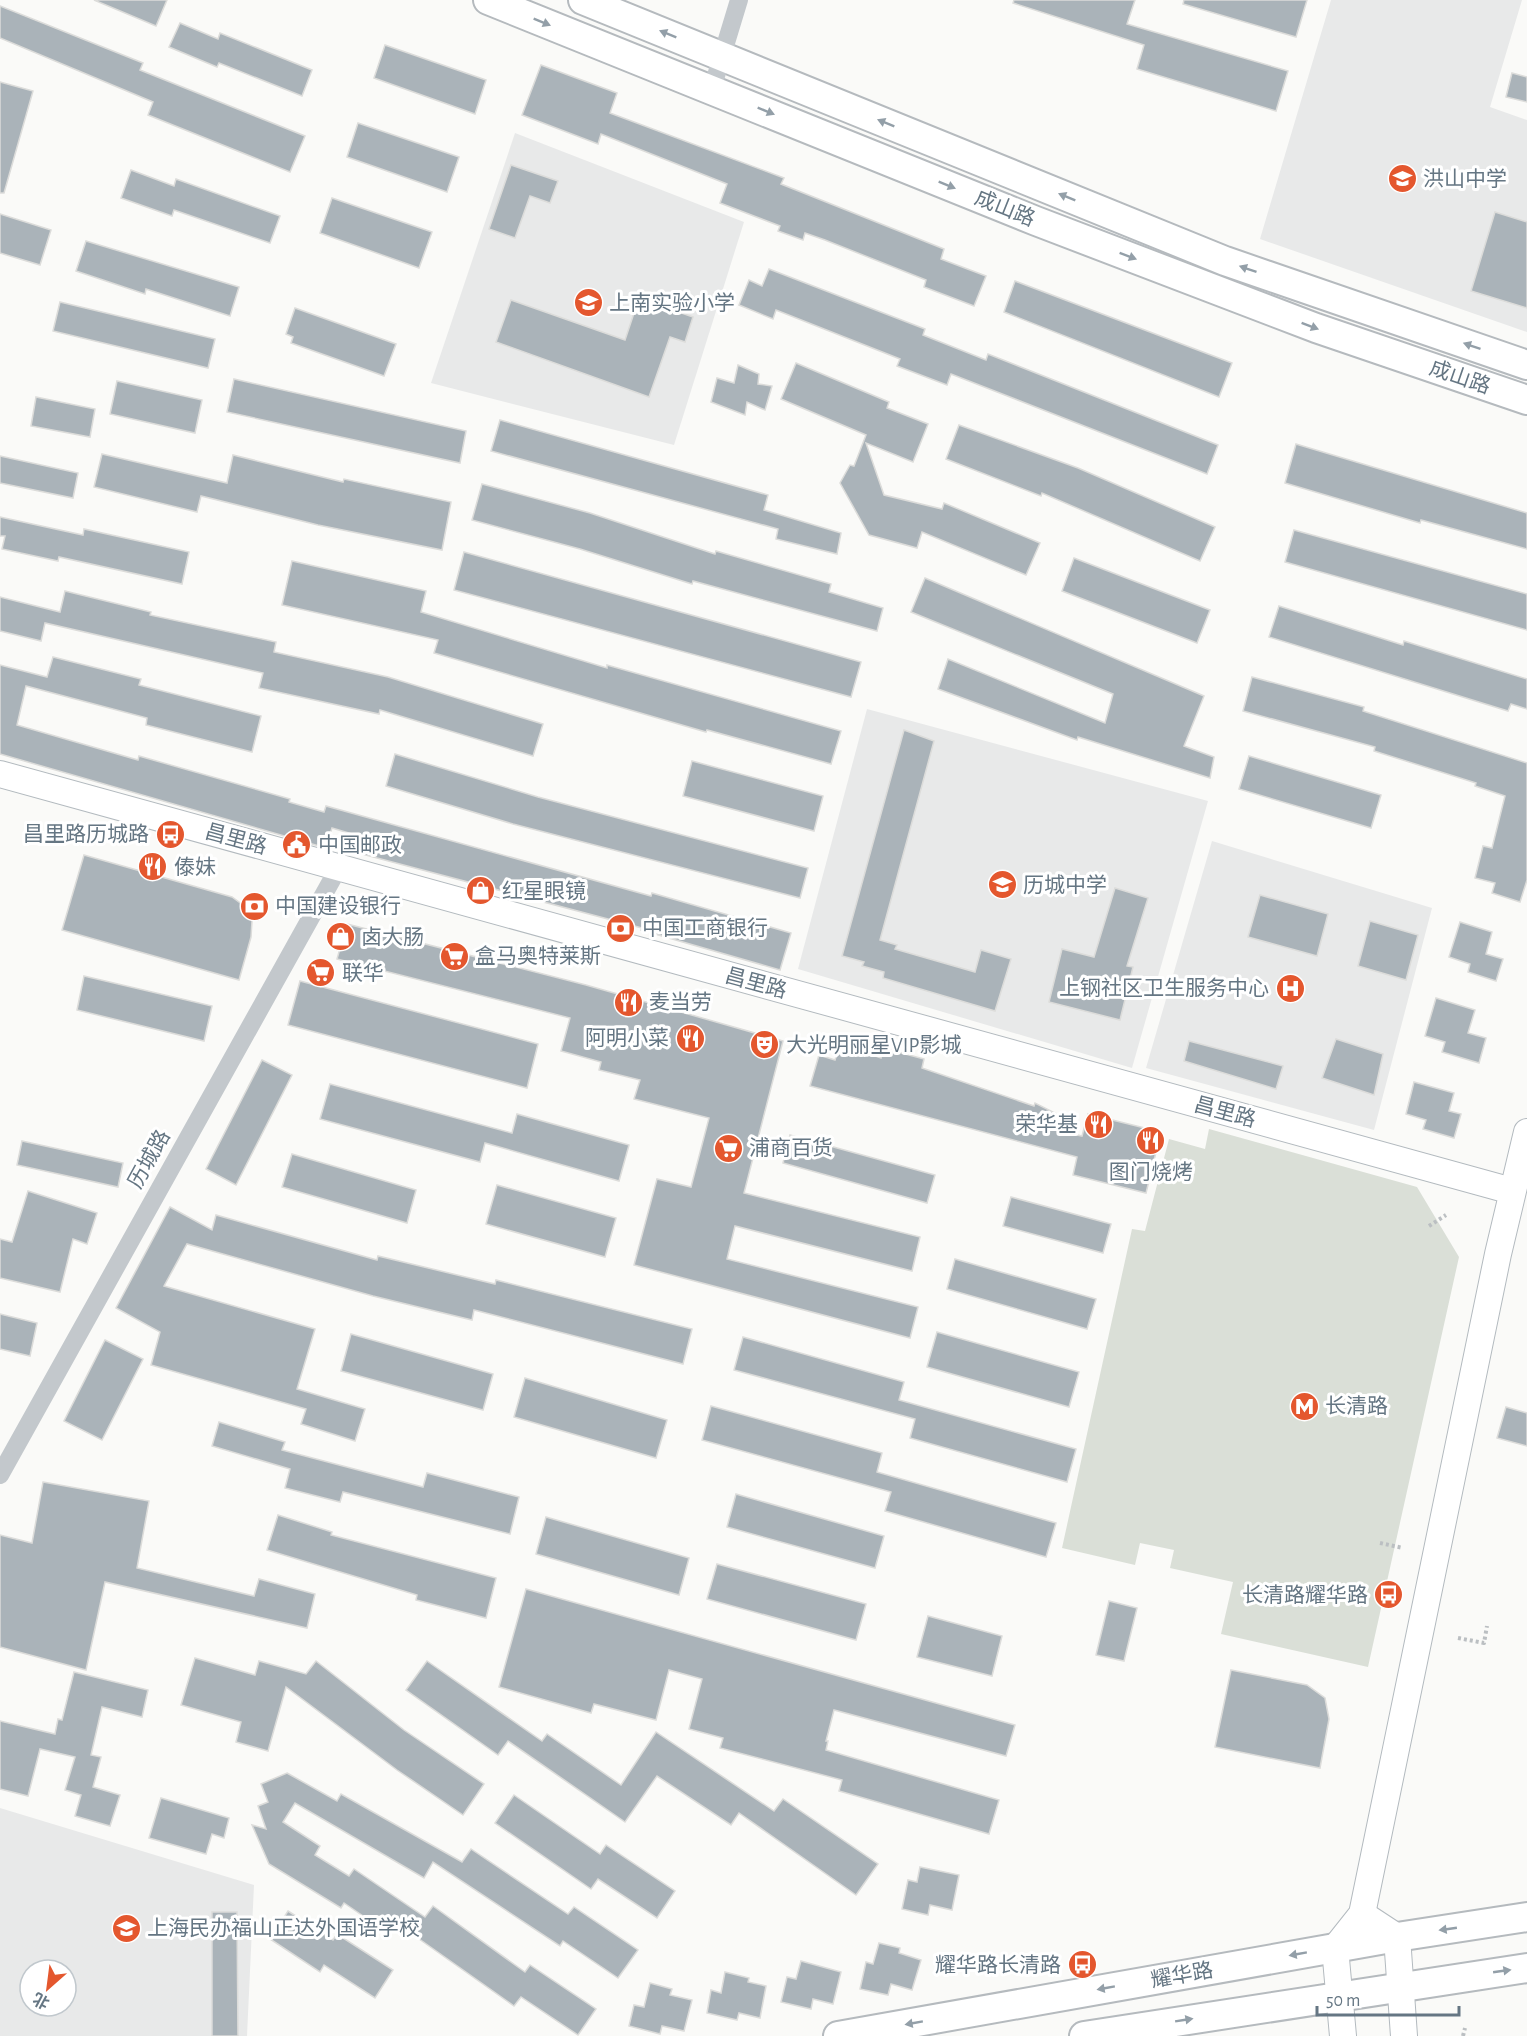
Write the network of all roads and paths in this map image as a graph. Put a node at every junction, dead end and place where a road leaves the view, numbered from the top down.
1 (488, 0) edge
2 (582, 0) edge
3 (739, 0) edge
4 (722, 56) junction
5 (712, 89) junction
6 (1527, 365) edge
7 (1527, 400) edge
8 (0, 774) edge
9 (339, 867) junction
10 (1527, 1132) edge
11 (1512, 1191) junction
12 (1446, 1215) dead end
13 (1429, 1226) dead end
14 (0, 1475) edge
15 (1380, 1543) dead end
16 (1403, 1548) dead end
17 (1487, 1626) dead end
18 (1458, 1638) dead end
19 (1362, 1914) junction
20 (1527, 1917) edge
21 (1397, 1937) junction
22 (1335, 1948) junction
23 (1527, 1968) edge
24 (1400, 1987) junction
25 (1340, 1995) junction
26 (1465, 2028) dead end
27 (838, 2036) edge
28 (1084, 2036) edge
29 (1343, 2036) edge
30 (1404, 2036) edge
31 (1463, 2036) edge

1 -> 5 main road, 成山路
4 -> 2 main road, 成山路
3 - 4 street
4 - 5 street
6 -> 4 main road, 成山路
5 -> 7 main road, 成山路
8 - 9 street, 昌里路
9 - 11 street, 昌里路
9 - 14 street, 历城路
10 - 11 street
11 - 19 street
12 - 13 path
15 - 16 path
17 - 18 path
19 - 21 street
19 - 22 street
20 -> 21 main road, 耀华路
21 - 22 main road, 耀华路
21 - 24 street
22 - 25 street
22 -> 27 main road, 耀华路
24 -> 23 main road
24 - 25 main road
24 - 30 street
28 -> 25 main road
25 - 29 street
26 - 31 path

